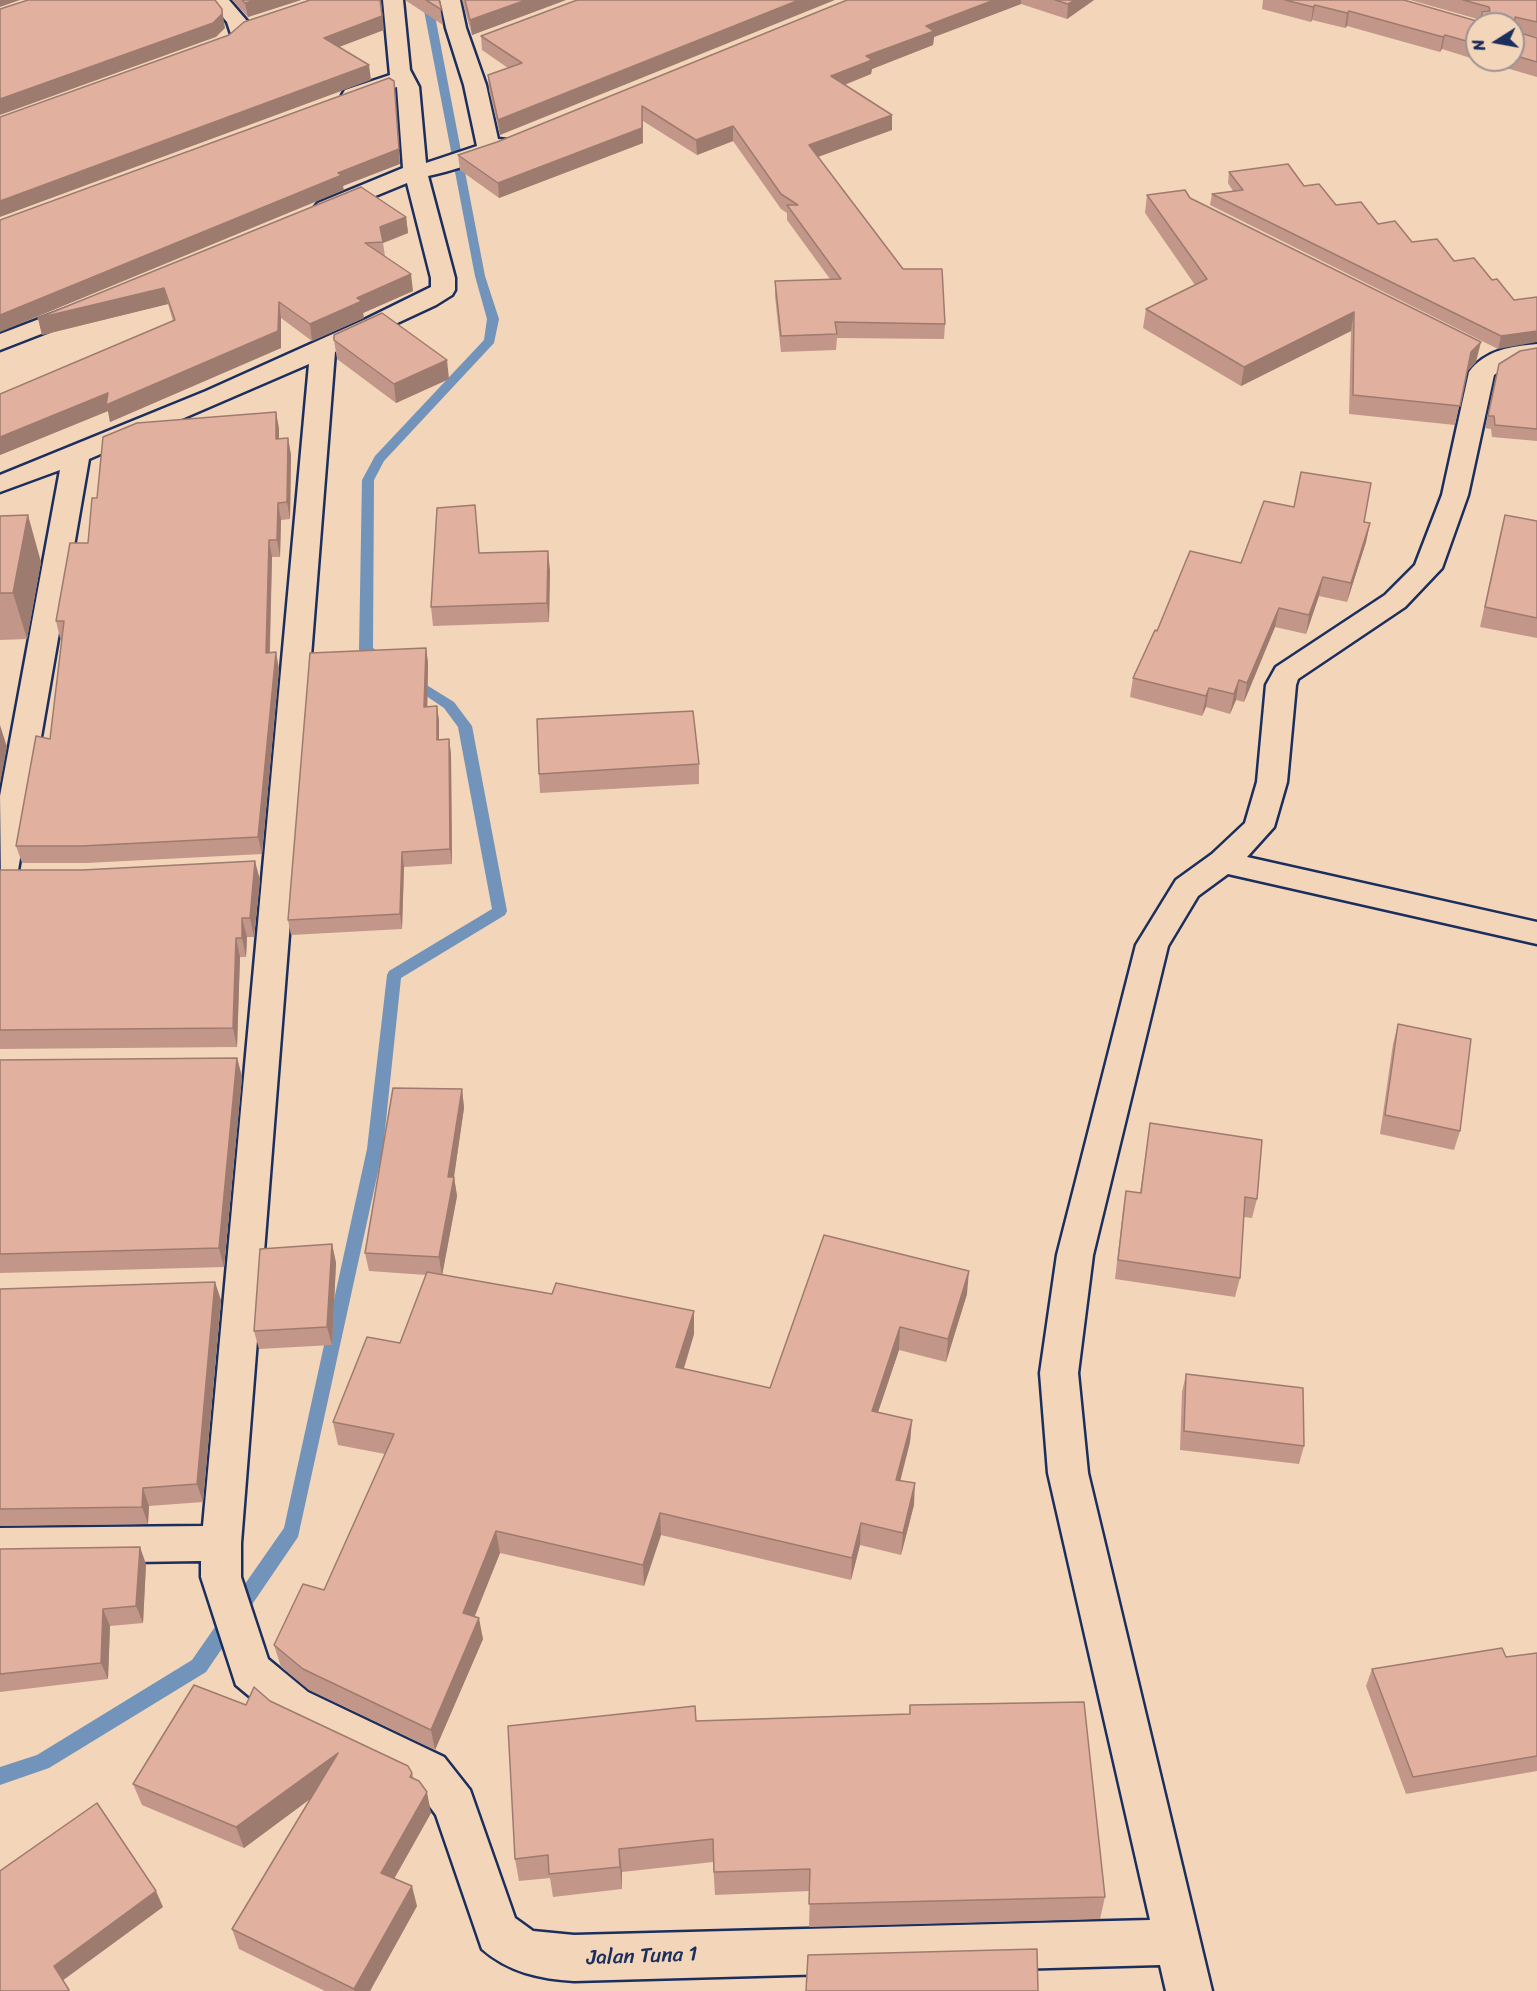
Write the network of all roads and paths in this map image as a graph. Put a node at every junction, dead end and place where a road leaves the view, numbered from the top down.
1 (218, 0) edge
2 (393, 0) edge
3 (450, 0) edge
4 (239, 33) edge
5 (484, 40) edge
6 (463, 48) junction
7 (403, 81) junction
8 (335, 102) edge
9 (522, 136) edge
10 (483, 152) junction
11 (415, 171) junction
12 (305, 217) edge
13 (96, 304) edge
14 (0, 343) edge
15 (323, 349) junction
16 (1537, 351) edge
17 (76, 456) junction
18 (0, 484) edge
19 (1223, 862) junction
20 (279, 866) junction
21 (245, 868) edge
22 (0, 876) edge
23 (33, 876) edge
24 (1537, 933) edge
25 (0, 1546) edge
26 (221, 1560) junction
27 (1176, 1942) junction
28 (1189, 1991) edge

1 - 4 street
2 - 7 street
3 - 6 street
5 - 6 street
6 - 10 street
7 - 8 street
7 - 11 street
9 - 10 street
10 - 11 street
11 - 12 street
11 - 15 street
13 - 14 street
15 - 17 street
15 - 20 street
16 - 19 street
17 - 18 street
17 - 22 street
19 - 24 street
19 - 27 street
20 - 21 street
20 - 26 street
22 - 23 street
25 - 26 street
26 - 27 street, Jalan Tuna 1
27 - 28 street

